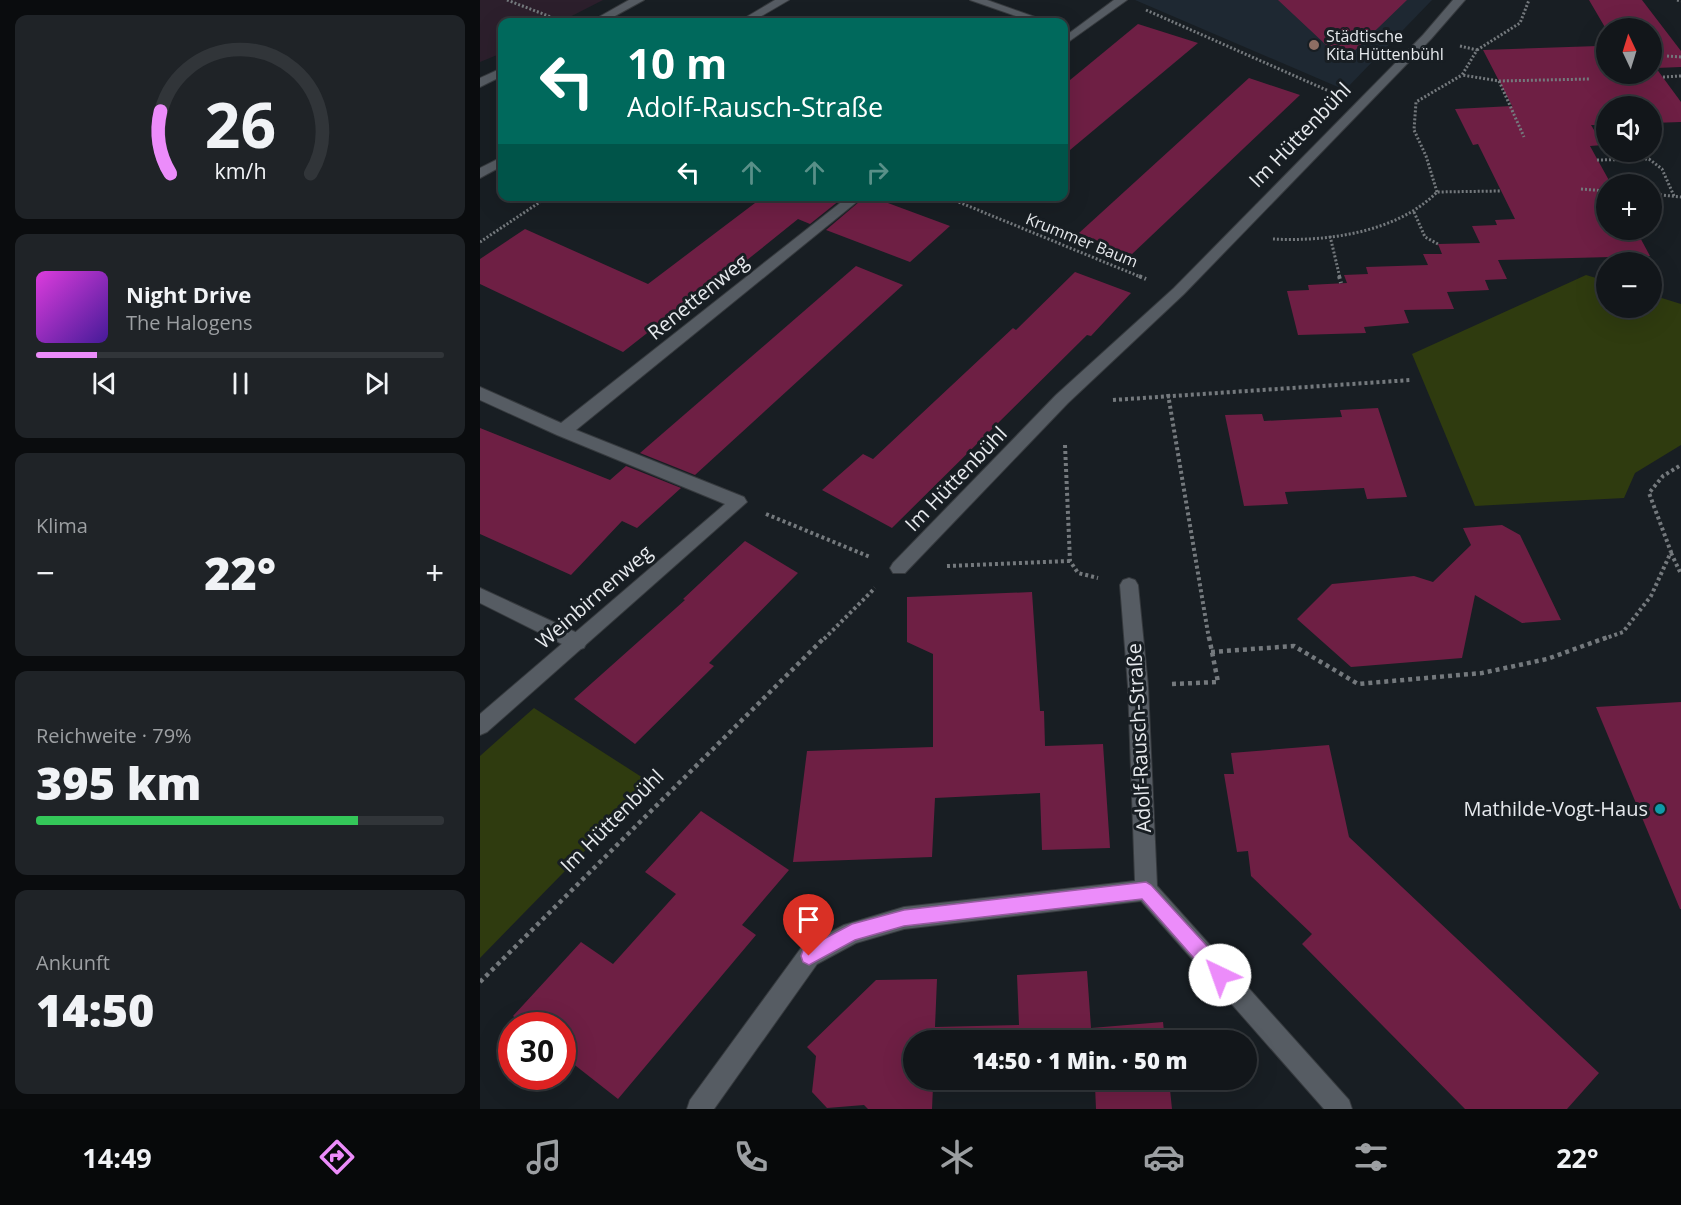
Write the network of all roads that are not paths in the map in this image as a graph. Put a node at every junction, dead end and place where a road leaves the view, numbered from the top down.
1 (638, 0) edge
2 (783, 0) edge
3 (976, 0) edge
4 (1121, 0) edge
5 (1459, 0) edge
6 (604, 18) edge
7 (751, 18) edge
8 (1031, 18) edge
9 (1069, 31) edge
10 (498, 74) edge
11 (480, 84) edge
12 (498, 163) edge
13 (480, 174) edge
14 (852, 201) edge
15 (480, 393) edge
16 (563, 431) junction
17 (899, 568) road end
18 (1129, 585) road end
19 (480, 595) edge
20 (577, 642) junction
21 (480, 726) edge
22 (1146, 890) junction
23 (699, 1109) edge
24 (1340, 1109) edge

1 - 6 street
2 - 7 street
3 - 8 street
4 - 9 street
5 - 17 street, Im Hüttenbühl
10 - 11 street
12 - 13 street
14 - 16 street, Renettenweg
15 - 16 street
16 - 20 street, Weinbirnenweg
18 - 22 street, Adolf-Rausch-Straße
19 - 20 street
20 - 21 street, Weinbirnenweg
22 - 23 street
22 - 24 street

